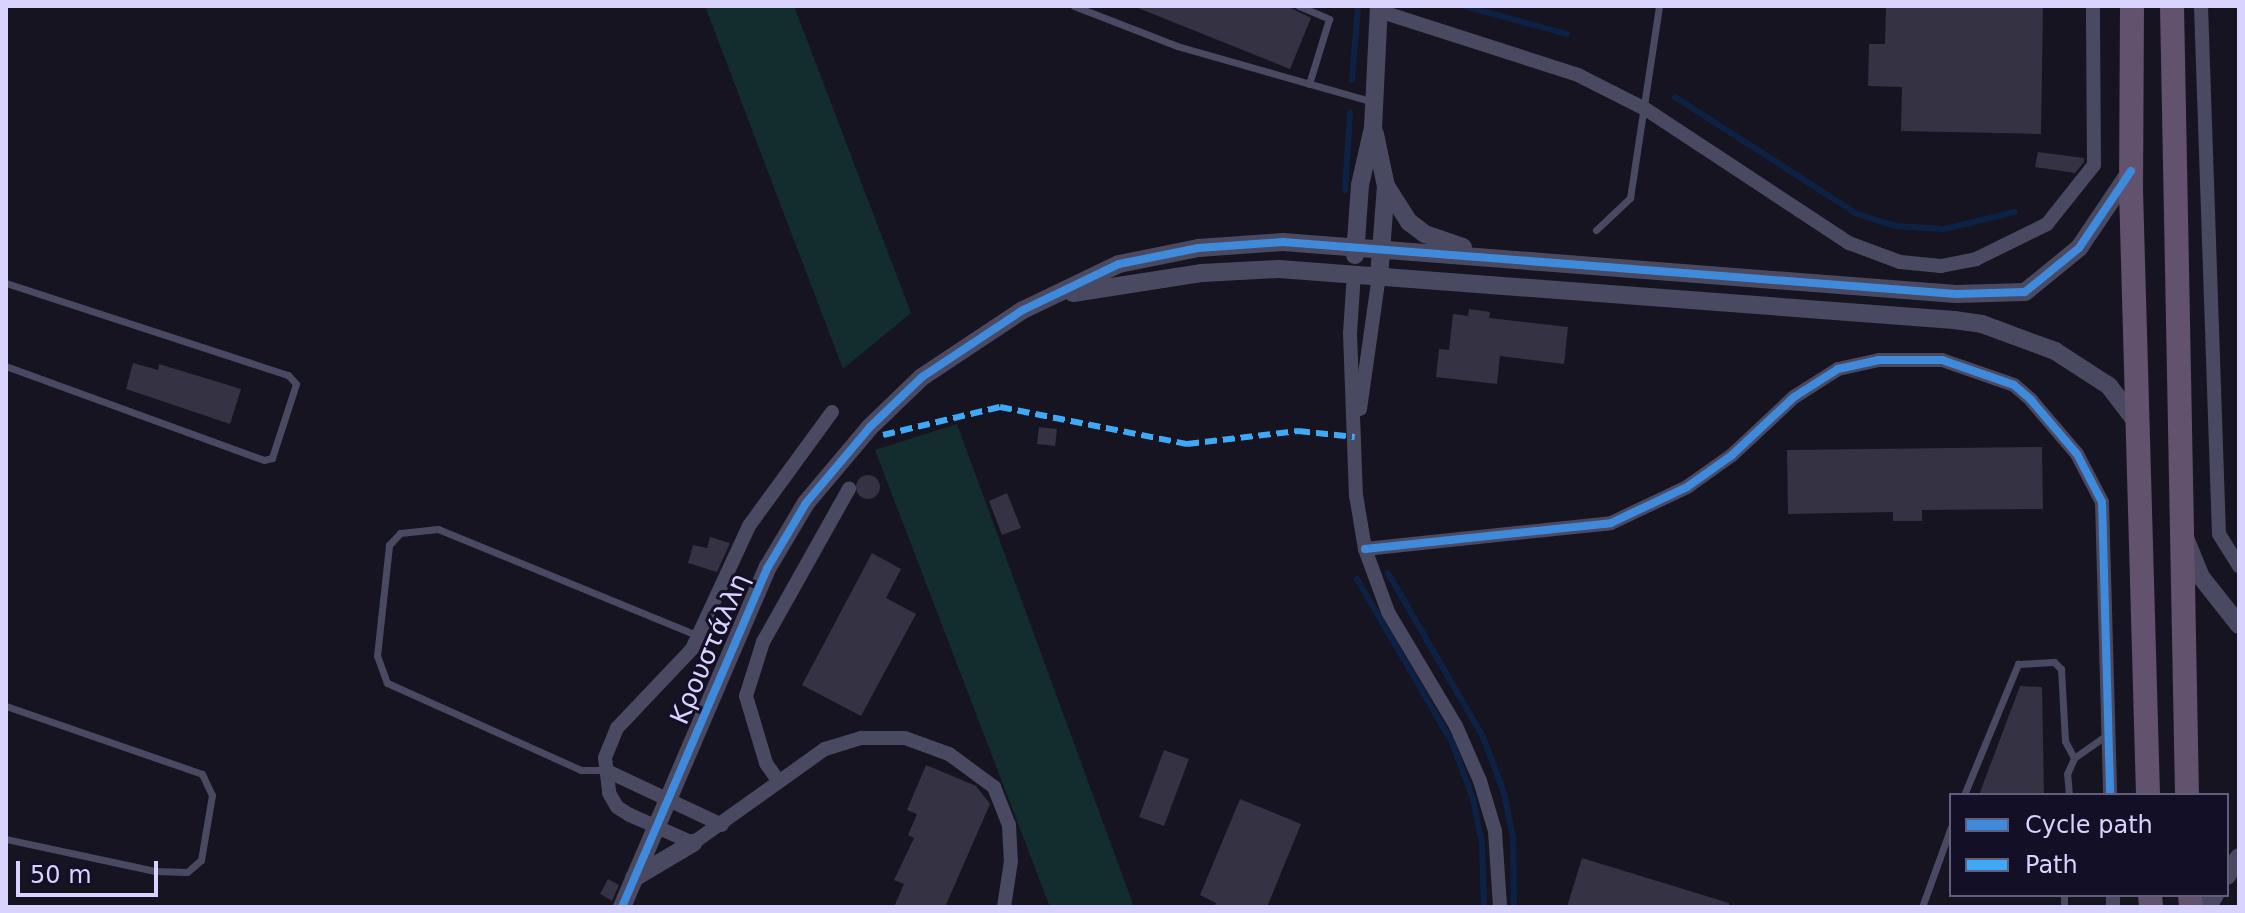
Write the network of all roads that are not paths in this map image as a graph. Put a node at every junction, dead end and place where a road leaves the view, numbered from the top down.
1 (1074, 6) edge
2 (1299, 6) edge
3 (1659, 6) edge
4 (2093, 6) edge
5 (2132, 6) edge
6 (2172, 6) edge
7 (2201, 6) edge
8 (1379, 9) edge
9 (1309, 84) junction
10 (1375, 103) junction
11 (1647, 110) junction
12 (1373, 128) junction
13 (2131, 171) junction
14 (1386, 186) junction
15 (1596, 230) dead end
16 (1356, 245) junction
17 (1381, 248) junction
18 (1512, 259) junction
19 (1354, 273) junction
20 (1379, 276) junction
21 (6, 283) edge
22 (1062, 294) junction
23 (6, 366) edge
24 (832, 412) dead end
25 (2138, 425) junction
26 (1355, 437) junction
27 (849, 489) dead end
28 (2179, 523) junction
29 (1365, 549) junction
30 (2239, 566) edge
31 (2239, 625) edge
32 (699, 636) junction
33 (6, 706) edge
34 (2108, 734) junction
35 (2074, 758) junction
36 (605, 770) junction
37 (777, 779) junction
38 (1965, 793) edge
39 (2070, 793) edge
40 (2110, 793) edge
41 (2148, 793) edge
42 (2187, 793) edge
43 (667, 799) junction
44 (722, 825) junction
45 (655, 828) junction
46 (1949, 833) edge
47 (6, 839) edge
48 (693, 843) junction
49 (634, 878) junction
50 (622, 907) edge
51 (1004, 907) edge
52 (1500, 907) edge
53 (1922, 907) edge

1 - 9 lane
2 - 9 lane
3 - 11 lane
4 - 11 street
5 - 13 highway
6 - 28 highway
7 - 30 street
8 - 10 street
8 - 11 street
9 - 10 lane
10 - 12 street
11 - 15 lane
12 - 14 street
12 - 16 street
13 - 18 street
13 - 25 highway
14 - 17 street
14 - 18 street
16 - 17 street
16 - 19 street
16 - 22 street
17 - 18 street
17 - 20 street
19 - 20 street
19 - 22 street
19 - 26 street
20 - 25 street
20 - 26 street
21 - 23 lane
22 - 43 street, Κρουστάλλη
24 - 32 street
25 - 41 highway
26 - 29 street
27 - 37 street
28 - 31 street
28 - 42 highway
29 - 34 street
29 - 52 street
32 - 36 street
32 - 36 lane
33 - 47 lane
34 - 35 lane
34 - 40 street
35 - 38 lane
35 - 39 lane
36 - 43 street
36 - 45 street
37 - 44 street
37 - 51 street
43 - 44 street
43 - 45 street, Κρουστάλλη
44 - 48 street
45 - 48 street
45 - 49 street, Κρουστάλλη
46 - 53 lane
48 - 49 street
49 - 50 street, Κρουστάλλη

